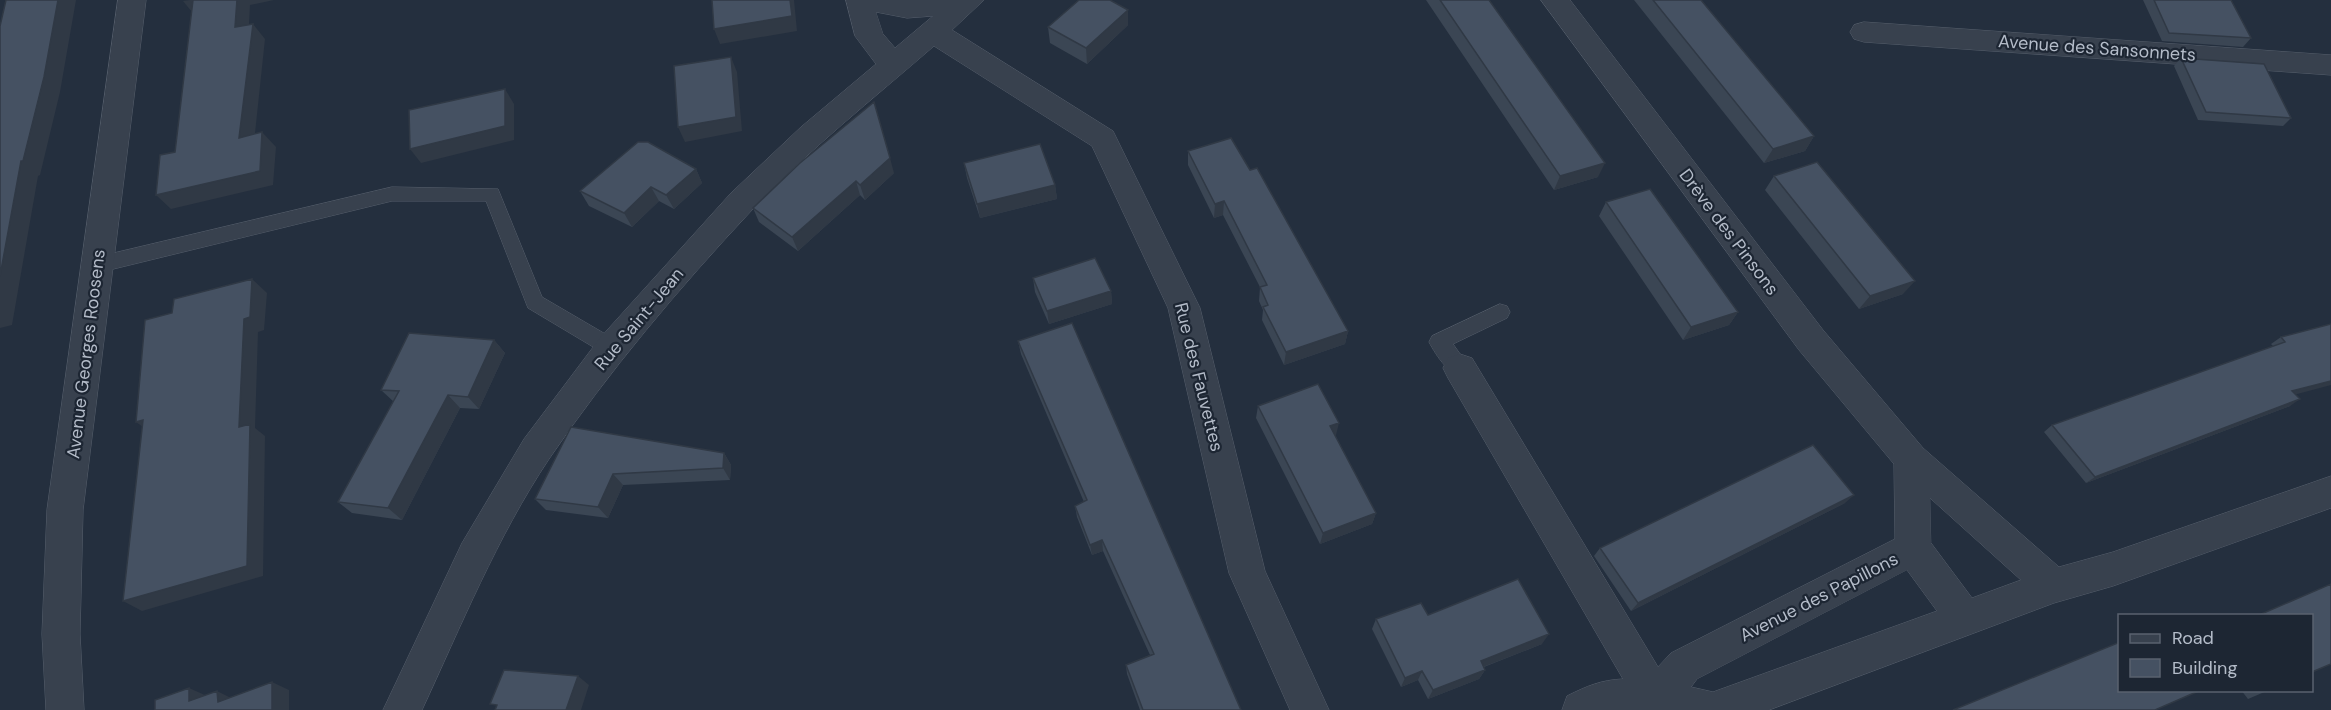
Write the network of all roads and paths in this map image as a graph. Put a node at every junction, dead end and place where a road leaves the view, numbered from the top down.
1 (132, 0) edge
2 (860, 0) edge
3 (871, 0) edge
4 (969, 0) edge
5 (1555, 0) edge
6 (932, 32) junction
7 (1864, 32) dead end
8 (893, 64) junction
9 (2331, 64) edge
10 (97, 265) junction
11 (1500, 312) dead end
12 (612, 348) junction
13 (1460, 368) joint
14 (1911, 459) junction
15 (2331, 492) edge
16 (1913, 548) junction
17 (2054, 586) junction
18 (1965, 620) junction
19 (1655, 698) junction
20 (65, 710) edge
21 (402, 710) edge
22 (1310, 710) edge
23 (1581, 710) edge
24 (1708, 710) edge
25 (1717, 710) edge

1 - 10 street, Avenue Georges Roosens
2 - 8 street
3 - 4 street, Rue Saint-Jean
4 - 6 street, Rue Saint-Jean
5 - 14 street, Drève des Pinsons
6 - 8 street, Rue Saint-Jean
6 - 22 street, Rue des Fauvettes
7 - 9 street, Avenue des Sansonnets
8 - 12 street, Rue Saint-Jean
10 - 12 lane
10 - 20 street, Avenue Georges Roosens
11 - 13 lane
12 - 21 street, Rue Saint-Jean
13 - 19 street
14 - 16 street
14 - 17 street, Drève des Pinsons
15 - 17 street
16 - 18 street, Avenue des Papillons
16 - 19 street, Avenue des Papillons
17 - 18 street
18 - 25 street
19 - 23 street
19 - 24 street

